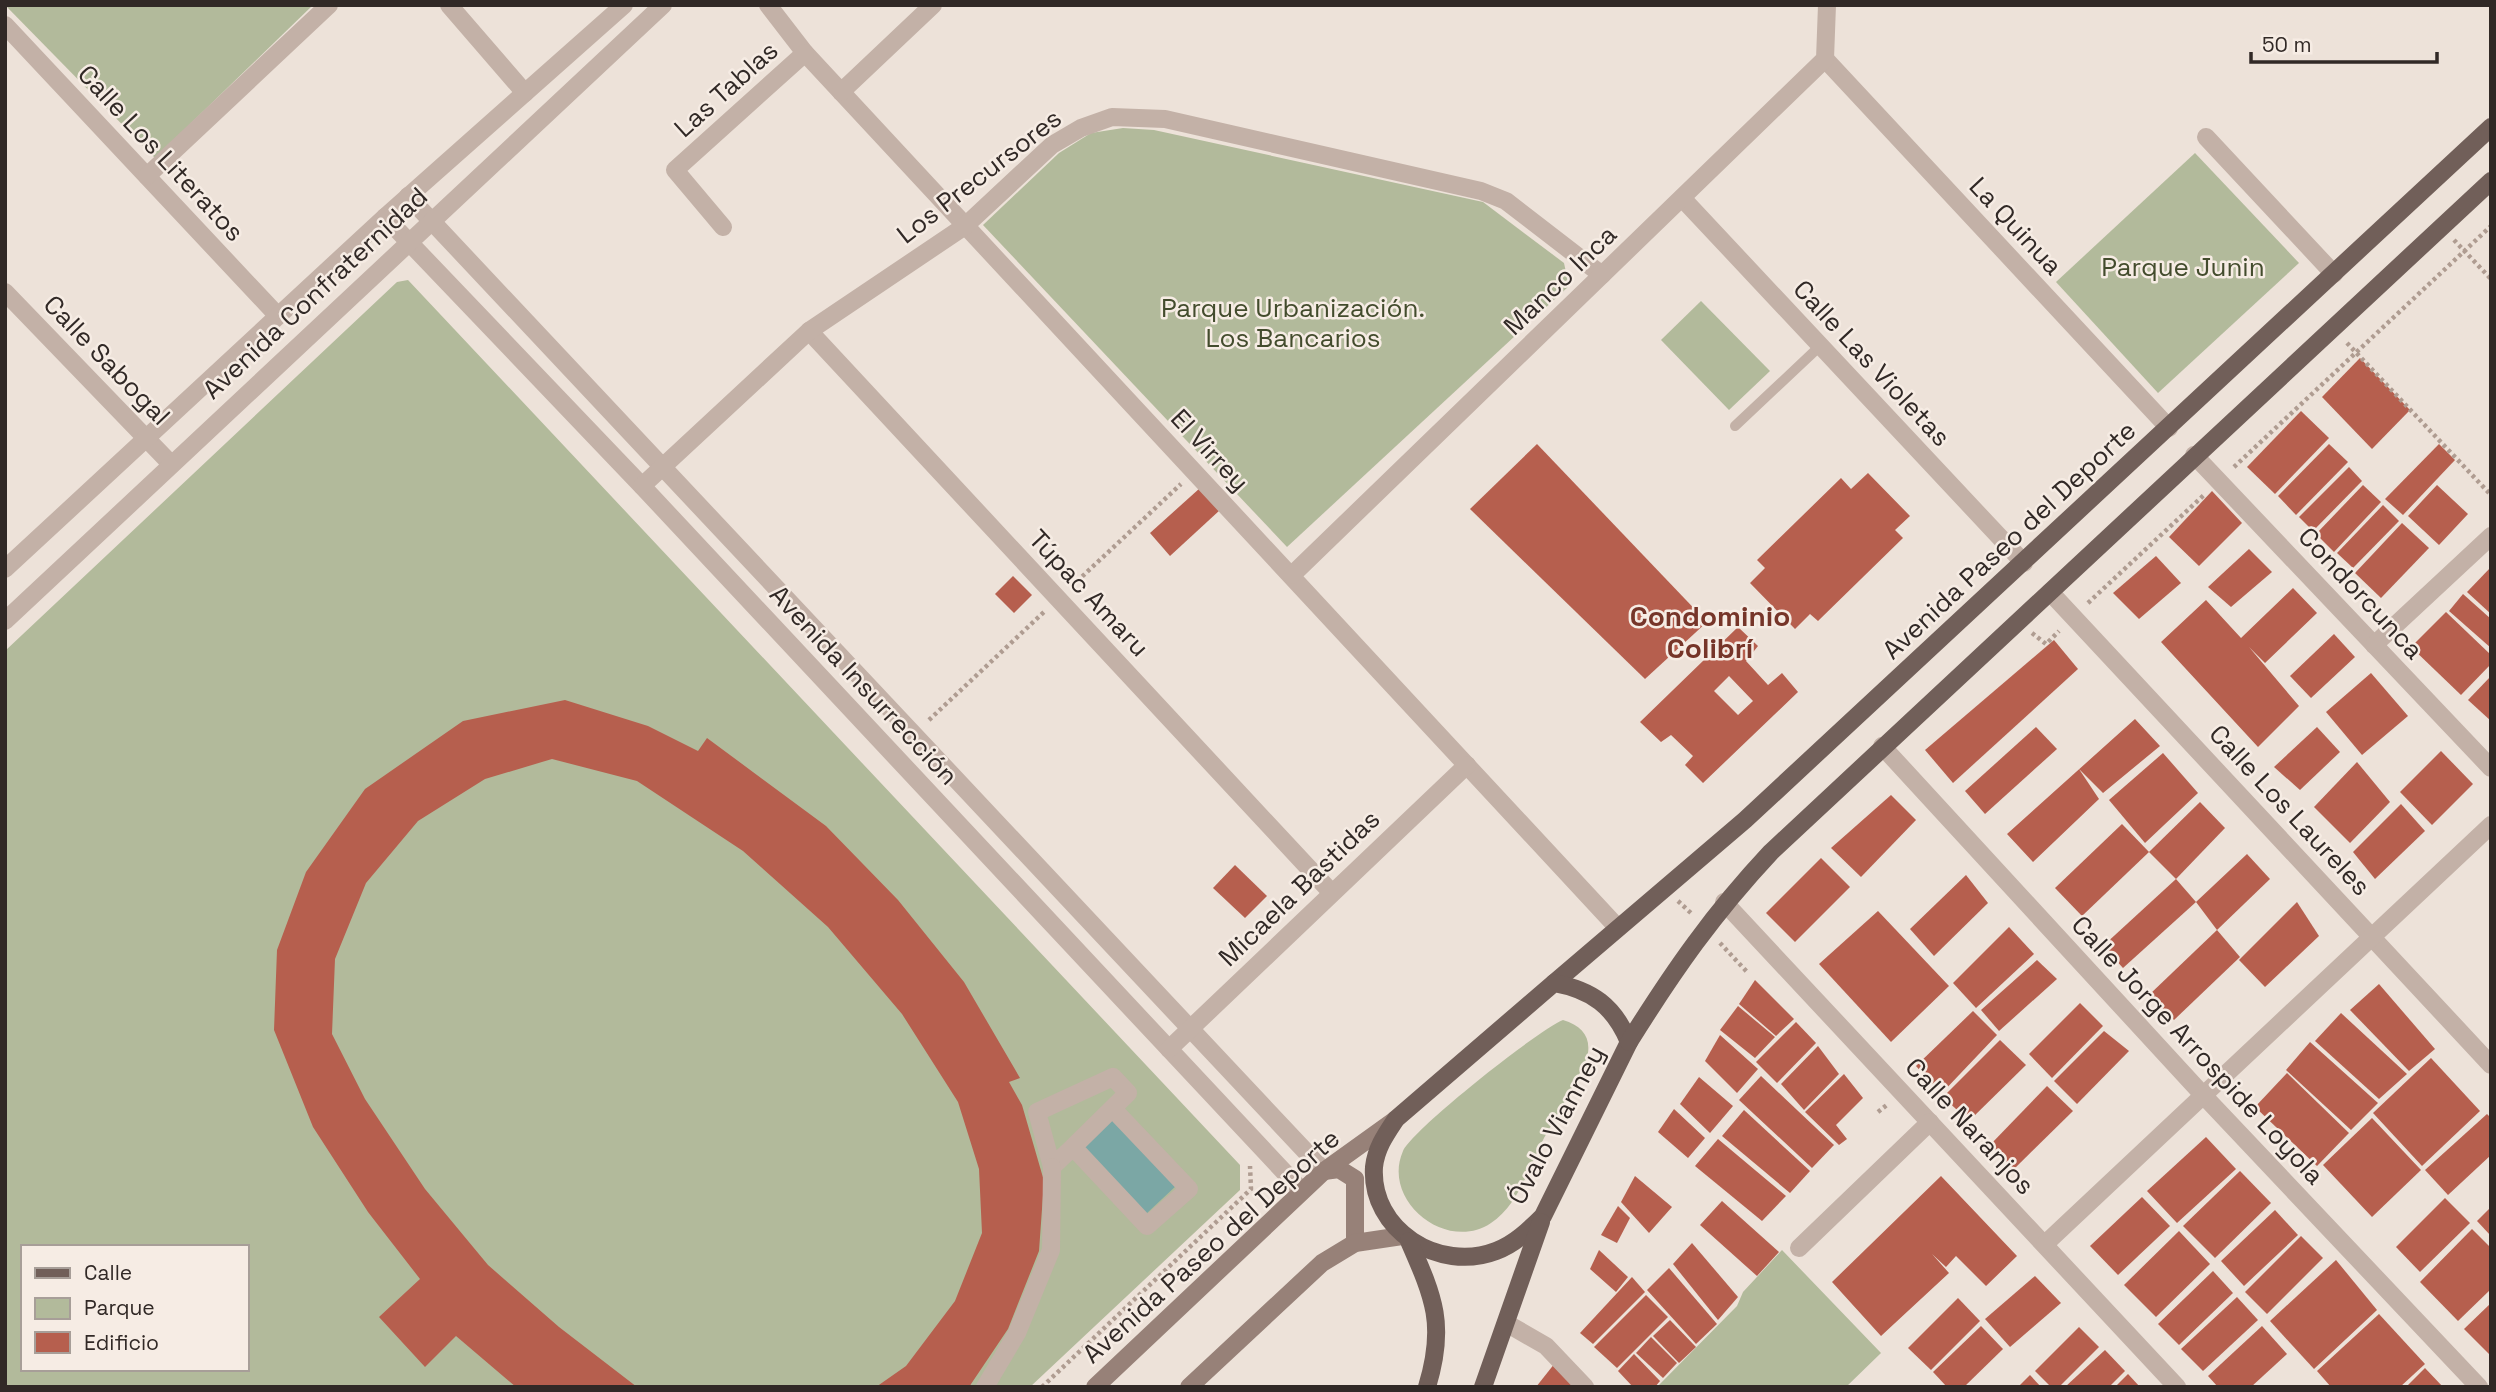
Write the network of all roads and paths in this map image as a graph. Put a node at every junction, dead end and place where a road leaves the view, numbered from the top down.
1 (329, 5) edge
2 (449, 5) edge
3 (663, 5) edge
4 (768, 5) edge
5 (933, 5) edge
6 (1827, 5) edge
7 (616, 6) edge
8 (5, 25) edge
9 (804, 53) junction
10 (1825, 59) junction
11 (841, 92) junction
12 (525, 93) junction
13 (2491, 127) edge
14 (2206, 137) dead end
15 (147, 176) junction
16 (2491, 181) edge
17 (408, 196) junction
18 (1682, 198) junction
19 (384, 217) junction
20 (431, 221) junction
21 (965, 226) junction
22 (2491, 226) edge
23 (723, 227) dead end
24 (2441, 227) junction
25 (408, 242) junction
26 (2464, 251) junction
27 (2334, 274) junction
28 (1602, 275) junction
29 (2491, 279) edge
30 (9, 304) edge
31 (278, 316) junction
32 (2332, 327) junction
33 (809, 331) junction
34 (1820, 346) junction
35 (2355, 351) junction
36 (1735, 426) dead end
37 (2169, 428) junction
38 (145, 438) junction
39 (2194, 454) junction
40 (171, 464) junction
41 (662, 465) junction
42 (2219, 481) junction
43 (642, 486) junction
44 (2491, 495) edge
45 (2491, 536) edge
46 (2024, 564) junction
47 (5, 569) edge
48 (1292, 575) junction
49 (2050, 592) junction
50 (2074, 617) junction
51 (5, 621) edge
52 (2018, 621) junction
53 (2374, 645) junction
54 (1882, 746) junction
55 (1467, 765) junction
56 (2491, 768) edge
57 (2491, 825) edge
58 (1331, 892) junction
59 (1724, 902) junction
60 (1618, 928) junction
61 (2372, 936) junction
62 (1554, 983) junction
63 (1188, 1030) junction
64 (1629, 1042) junction
65 (1168, 1049) junction
66 (2491, 1065) edge
67 (2203, 1095) junction
68 (1113, 1109) junction
69 (1396, 1119) junction
70 (1930, 1122) junction
71 (1073, 1147) junction
72 (1241, 1156) dead end
73 (1052, 1167) junction
74 (1324, 1171) junction
75 (1302, 1192) junction
76 (1543, 1216) junction
77 (1406, 1238) junction
78 (1355, 1243) junction
79 (2045, 1244) junction
80 (1799, 1248) dead end
81 (1506, 1323) junction
82 (985, 1387) edge
83 (1042, 1387) edge
84 (1095, 1387) edge
85 (1189, 1387) edge
86 (1427, 1387) edge
87 (1483, 1387) edge
88 (1585, 1387) edge
89 (2177, 1387) edge
90 (2479, 1387) edge

1 - 15 street
2 - 12 street
3 - 20 street, Avenida Confraternidad
4 - 9 street, El Virrey
5 - 11 street
6 - 10 street
7 - 12 street, Avenida Confraternidad
8 - 15 street, Calle Los Literatos
9 - 11 street, El Virrey
9 - 23 street, Las Tablas
10 - 18 street, Manco Inca
10 - 37 street, La Quinua
11 - 21 street, El Virrey
12 - 17 street, Avenida Confraternidad
13 - 27 main road, Avenida Paseo del Deporte
14 - 27 street
15 - 31 street, Calle Los Literatos
16 - 24 main road
17 - 19 street, Avenida Confraternidad
17 - 20 street, Avenida Insurrección
18 - 28 street, Manco Inca
18 - 34 street, Calle Las Violetas
19 - 25 street, Avenida Insurrección
19 - 31 street, Avenida Confraternidad
20 - 25 street, Avenida Confraternidad
20 - 41 street, Avenida Insurrección
21 - 28 street, Los Precursores
21 - 33 street, Los Precursores
21 - 48 street, El Virrey
22 - 26 path
24 - 26 path
24 - 32 main road
25 - 40 street, Avenida Confraternidad
25 - 43 street, Avenida Insurrección
26 - 29 path
26 - 35 path
27 - 37 main road, Avenida Paseo del Deporte
28 - 48 street, Manco Inca
30 - 38 street, Calle Sabogal
31 - 38 street, Avenida Confraternidad
32 - 35 path
32 - 39 main road
33 - 41 street, Los Precursores
33 - 58 street, Túpac Amaru
34 - 36 lane
34 - 46 street, Calle Las Violetas
35 - 42 path
35 - 44 path
37 - 46 main road, Avenida Paseo del Deporte
38 - 40 street, Calle Sabogal
38 - 47 street, Avenida Confraternidad
39 - 42 street, Condorcunca
39 - 49 main road
40 - 51 street, Avenida Confraternidad
41 - 43 street, Los Precursores
41 - 63 street, Avenida Insurrección
42 - 50 path
42 - 53 street, Condorcunca
43 - 65 street, Avenida Insurrección
45 - 53 street
46 - 60 main road, Avenida Paseo del Deporte
48 - 55 street, El Virrey
49 - 50 street, Calle Los Laureles
49 - 52 main road
50 - 52 path
50 - 61 street, Calle Los Laureles
52 - 54 main road
53 - 56 street, Condorcunca
54 - 59 main road
54 - 67 street, Calle Jorge Arrospide Loyola
55 - 58 street, Micaela Bastidas
55 - 60 street, El Virrey
57 - 61 street
58 - 63 street, Micaela Bastidas
59 - 64 main road
59 - 70 street, Calle Naranjos
60 - 62 main road, Avenida Paseo del Deporte
61 - 66 street, Calle Los Laureles
61 - 67 street
62 - 64 main road, Óvalo Vianney
62 - 69 main road
63 - 65 street, Micaela Bastidas
63 - 74 street, Avenida Insurrección
64 - 76 main road, Óvalo Vianney
65 - 75 street, Avenida Insurrección
67 - 79 street
67 - 90 street, Calle Jorge Arrospide Loyola
68 - 71 street
68 - 71 street
68 - 73 street
69 - 74 main road, Avenida Paseo del Deporte
69 - 77 main road
70 - 79 street, Calle Naranjos
70 - 80 street
71 - 73 street
72 - 83 path
73 - 82 street
74 - 75 main road, Avenida Paseo del Deporte
74 - 78 main road
75 - 84 main road, Avenida Paseo del Deporte
76 - 77 main road, Óvalo Vianney
76 - 81 main road
77 - 78 main road
77 - 86 main road
78 - 85 main road
79 - 89 street, Calle Naranjos
81 - 87 main road
81 - 88 street

